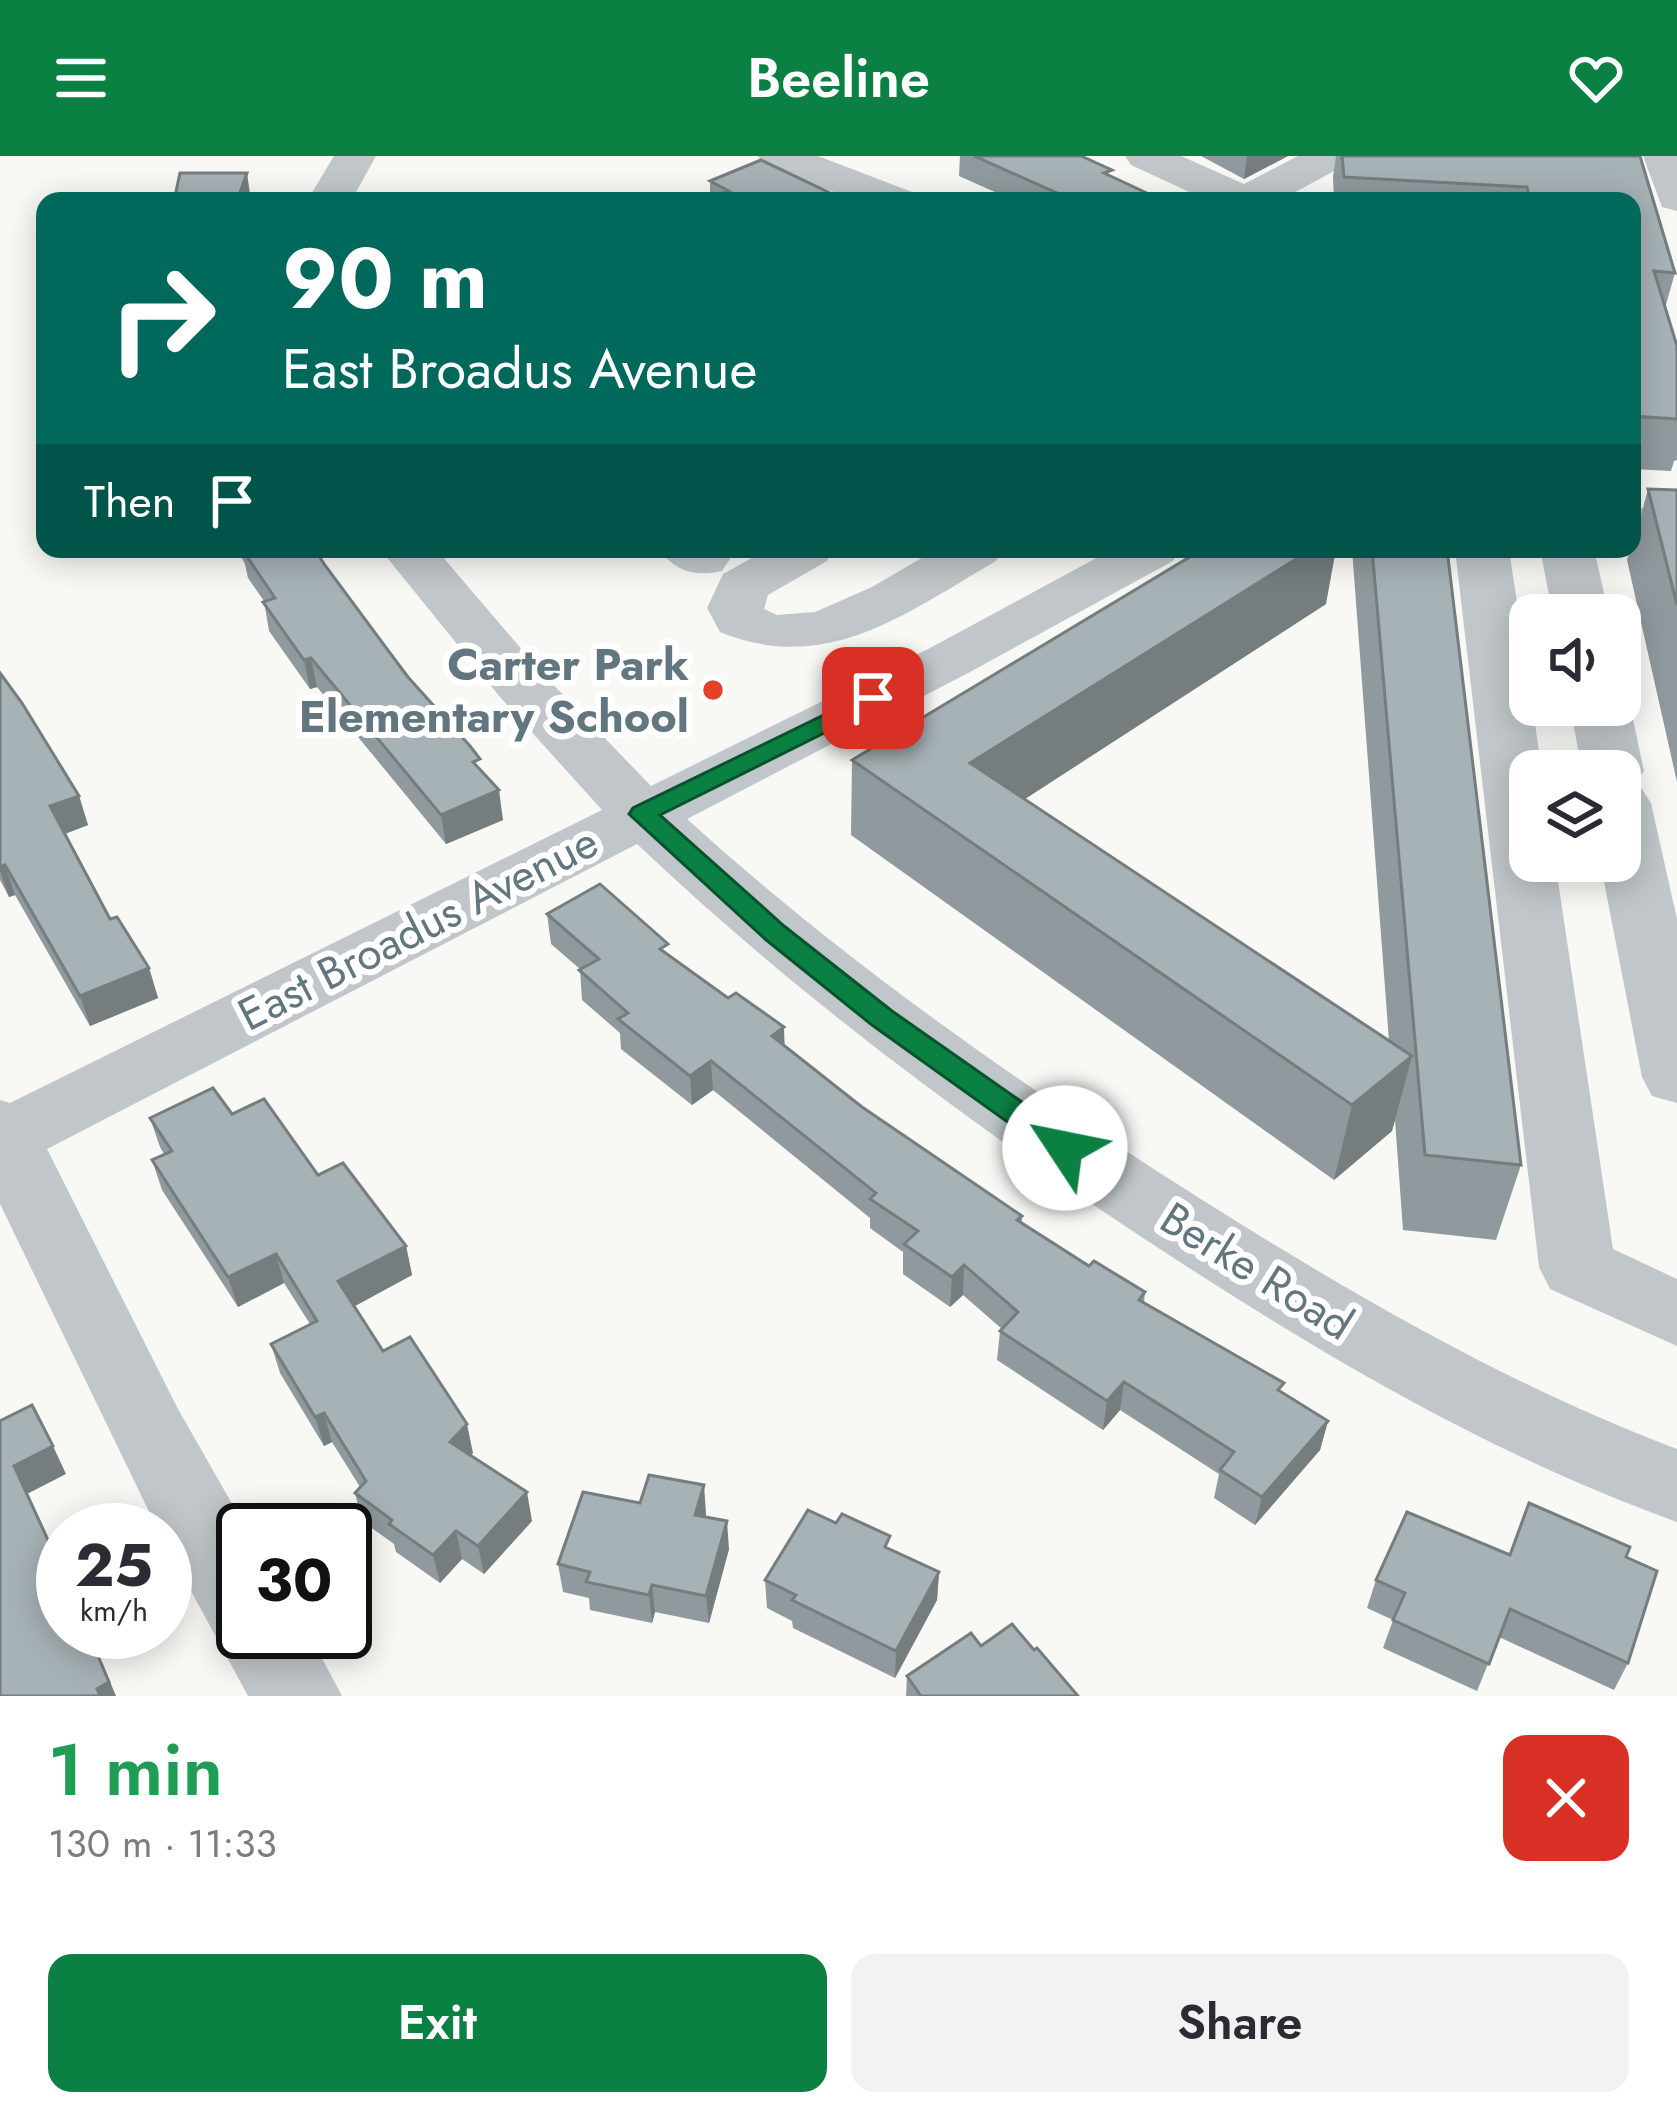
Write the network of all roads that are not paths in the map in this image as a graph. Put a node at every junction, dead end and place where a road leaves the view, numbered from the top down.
1 (355, 156) edge
2 (779, 156) edge
3 (1145, 156) edge
4 (1330, 156) edge
5 (1664, 156) edge
6 (334, 192) edge
7 (873, 192) edge
8 (1226, 192) edge
9 (1263, 192) edge
10 (1677, 198) edge
11 (1641, 523) edge
12 (1677, 530) edge
13 (414, 558) edge
14 (792, 558) edge
15 (960, 558) edge
16 (1118, 558) edge
17 (1485, 558) edge
18 (1570, 558) edge
19 (1577, 594) edge
20 (1509, 621) edge
21 (1521, 726) edge
22 (642, 814) junction
23 (1637, 882) edge
24 (1677, 1077) edge
25 (2, 1135) edge
26 (1677, 1314) edge
27 (1677, 1486) edge
28 (216, 1555) edge
29 (275, 1659) edge
30 (297, 1696) edge

1 - 6 street
2 - 7 street
3 - 8 street
4 - 9 street
5 - 10 street
11 - 12 street
13 - 22 street, Berke Road
14 - 15 street
16 - 22 street, East Broadus Avenue
17 - 20 street
18 - 19 street
21 - 26 street
22 - 25 street, East Broadus Avenue
22 - 27 street, Berke Road
23 - 24 street
25 - 28 street
29 - 30 street

